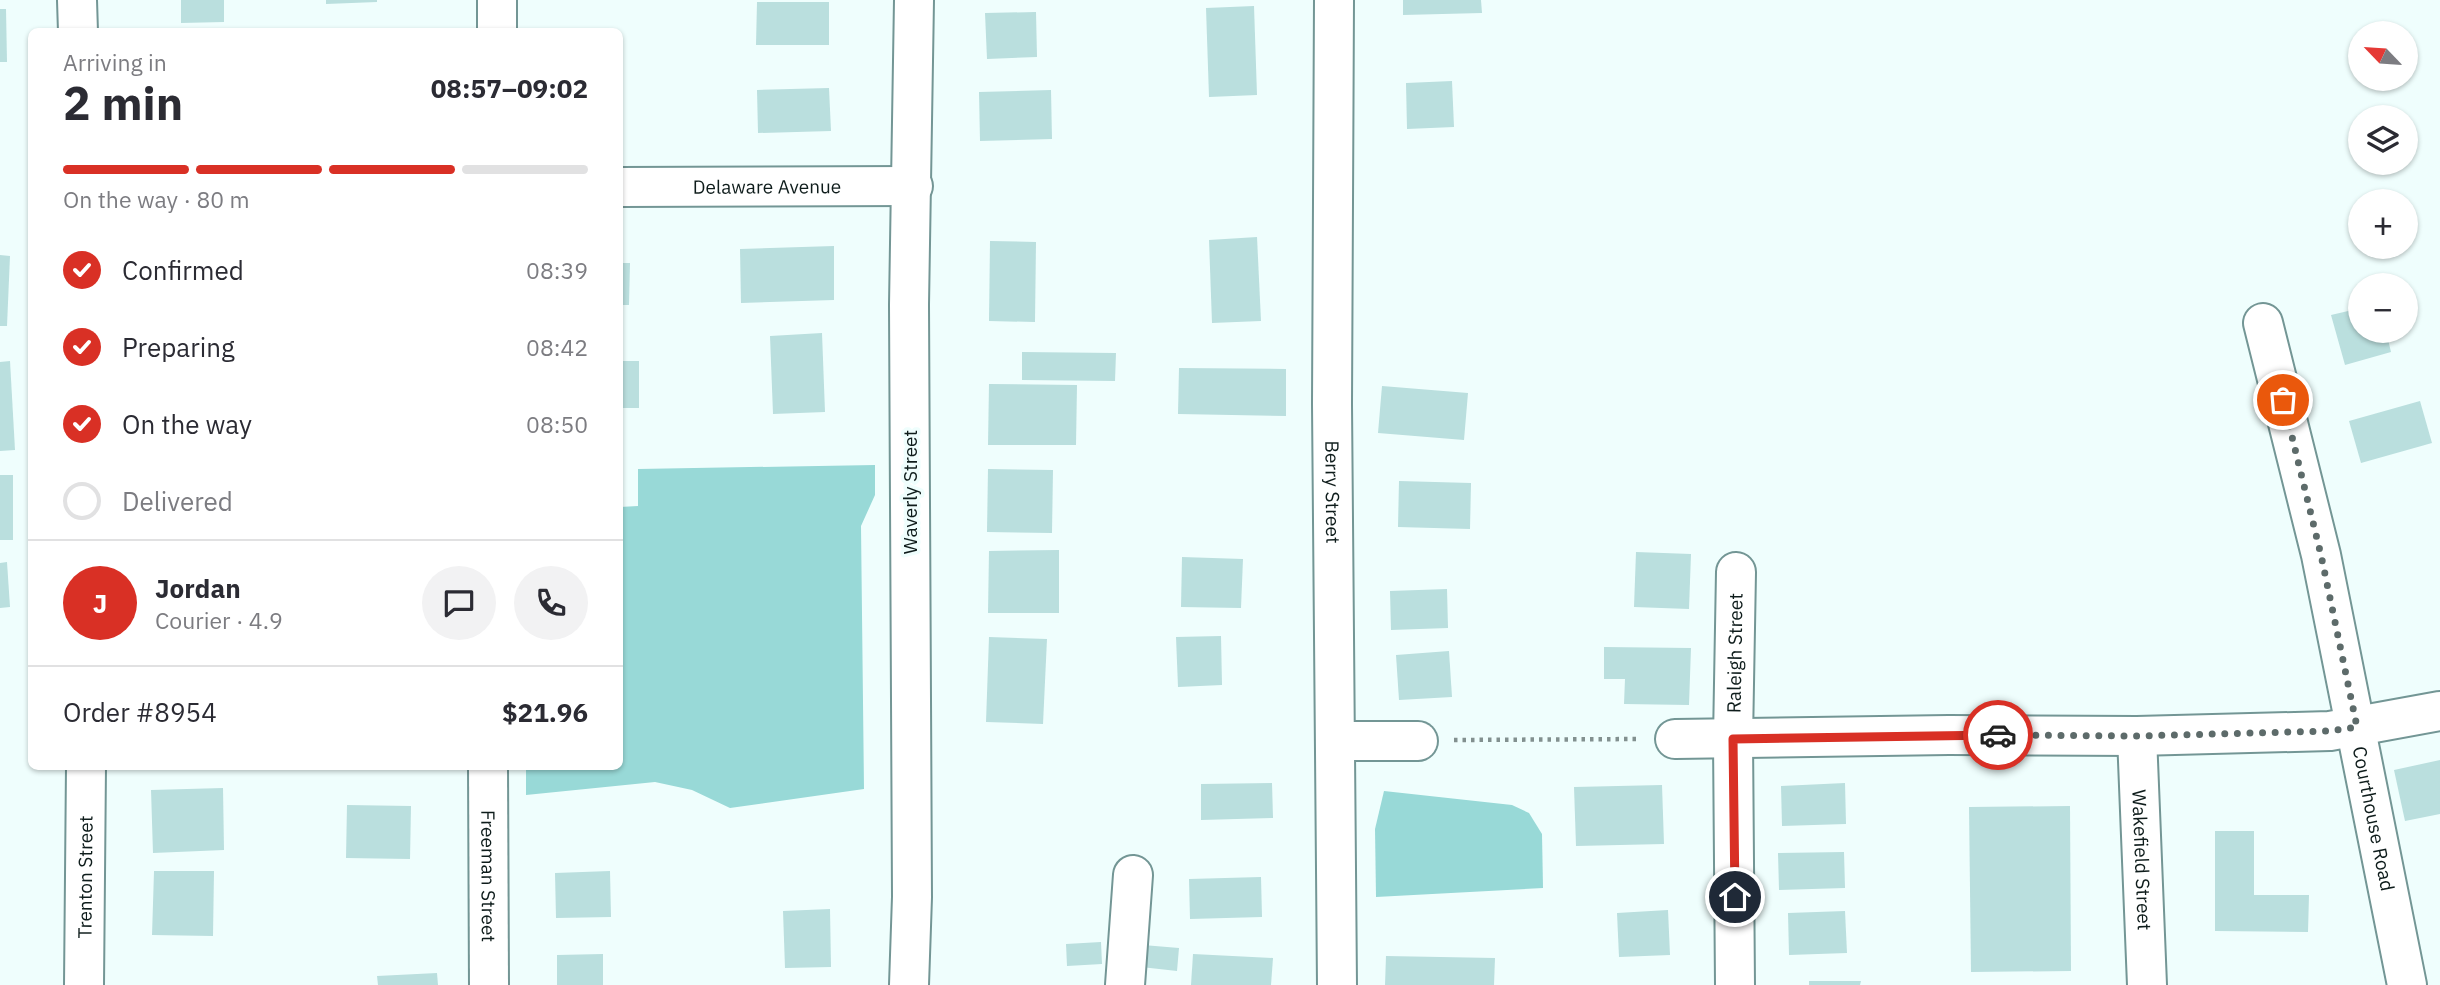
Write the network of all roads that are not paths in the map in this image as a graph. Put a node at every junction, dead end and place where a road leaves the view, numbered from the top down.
1 (77, 0) edge
2 (497, 0) edge
3 (914, 0) edge
4 (1334, 0) edge
5 (78, 28) edge
6 (497, 28) edge
7 (913, 186) junction
8 (623, 187) edge
9 (2263, 323) dead end
10 (1736, 572) dead end
11 (2440, 711) edge
12 (2357, 727) junction
13 (2137, 736) junction
14 (1675, 739) road end
15 (1733, 739) junction
16 (1335, 741) junction
17 (1418, 741) road end
18 (86, 770) edge
19 (488, 770) edge
20 (1133, 875) dead end
21 (84, 985) edge
22 (489, 985) edge
23 (909, 985) edge
24 (1125, 985) edge
25 (1337, 985) edge
26 (1735, 985) edge
27 (2147, 985) edge
28 (2407, 985) edge

1 - 5 street
2 - 6 street
3 - 7 street, Waverly Street
4 - 16 street, Berry Street
7 - 8 street, Delaware Avenue
7 - 23 street, Waverly Street
9 - 12 street, Courthouse Road
10 - 15 street, Raleigh Street
11 - 12 street
12 - 13 street
12 - 28 street, Courthouse Road
13 - 15 street
13 - 27 street, Wakefield Street
14 - 15 street
15 - 26 street, Raleigh Street
16 - 17 street
16 - 25 street, Berry Street
18 - 21 street, Trenton Street
19 - 22 street, Freeman Street
20 - 24 street

